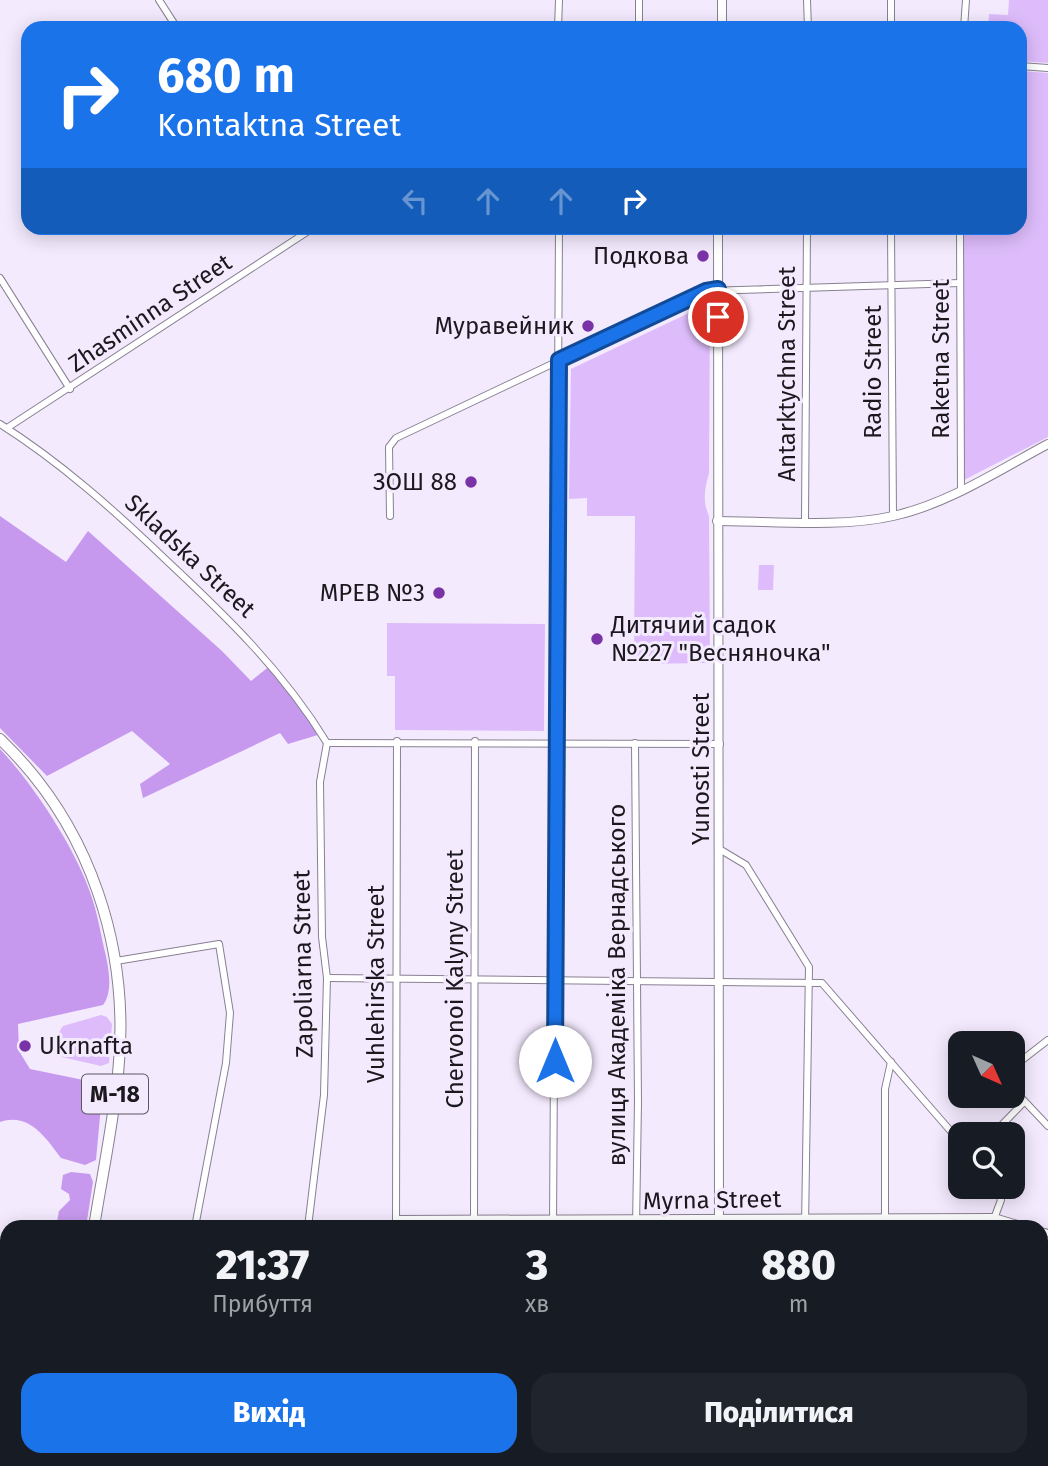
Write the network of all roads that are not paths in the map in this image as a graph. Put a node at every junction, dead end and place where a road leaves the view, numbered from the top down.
1 (159, 0) edge
2 (559, 0) edge
3 (639, 0) edge
4 (722, 0) edge
5 (807, 0) edge
6 (891, 0) edge
7 (966, 0) edge
8 (172, 21) edge
9 (558, 21) edge
10 (639, 21) edge
11 (722, 21) edge
12 (807, 21) edge
13 (891, 21) edge
14 (964, 21) edge
15 (1027, 66) edge
16 (1048, 68) edge
17 (298, 235) edge
18 (559, 235) edge
19 (718, 235) edge
20 (807, 235) edge
21 (891, 235) edge
22 (960, 235) edge
23 (0, 278) edge
24 (960, 283) junction
25 (891, 284) junction
26 (807, 288) junction
27 (718, 289) junction
28 (559, 360) junction
29 (70, 389) junction
30 (3, 426) edge
31 (1048, 444) edge
32 (961, 490) junction
33 (390, 516) dead end
34 (893, 516) junction
35 (806, 520) junction
36 (717, 521) junction
37 (0, 739) edge
38 (397, 740) junction
39 (475, 741) junction
40 (555, 742) junction
41 (327, 743) junction
42 (635, 743) junction
43 (721, 744) junction
44 (721, 850) junction
45 (116, 961) junction
46 (327, 978) junction
47 (395, 980) junction
48 (475, 981) junction
49 (555, 981) junction
50 (636, 982) junction
51 (720, 982) junction
52 (809, 982) junction
53 (1048, 1040) edge
54 (1026, 1057) edge
55 (891, 1062) junction
56 (1026, 1104) edge
57 (1018, 1108) edge
58 (1005, 1122) edge
59 (1048, 1126) edge
60 (948, 1128) edge
61 (1001, 1199) edge
62 (474, 1216) junction
63 (995, 1217) junction
64 (805, 1218) junction
65 (885, 1218) junction
66 (95, 1220) edge
67 (196, 1220) edge
68 (309, 1220) edge
69 (396, 1220) edge
70 (429, 1220) edge
71 (514, 1220) edge
72 (553, 1220) edge
73 (636, 1220) edge
74 (719, 1220) edge
75 (762, 1220) edge
76 (994, 1220) edge
77 (1005, 1220) edge

1 - 8 street
2 - 9 street
3 - 10 street
4 - 11 street
5 - 12 street
6 - 13 street
7 - 14 street
15 - 16 street
17 - 29 street, Zhasminna Street
18 - 28 street
19 - 27 street, Yunosti Street
20 - 26 street, Antarktychna Street
21 - 25 street, Radio Street
22 - 24 street, Raketna Street
23 - 29 street
24 - 25 street
24 - 32 street, Raketna Street
25 - 26 street
25 - 34 street, Radio Street
26 - 27 street
26 - 35 street, Antarktychna Street
27 - 28 street
27 - 36 street, Yunosti Street
28 - 33 street
28 - 40 street
29 - 30 street, Zhasminna Street
30 - 41 street, Skladska Street
31 - 32 street
32 - 34 street
34 - 35 street
35 - 36 street
36 - 43 street, Yunosti Street
37 - 45 highway, М-18
38 - 39 street
38 - 41 street
38 - 47 street, Vuhlehirska Street
39 - 40 street
39 - 48 street, Chervonoi Kalyny Street
40 - 42 street
40 - 49 street
41 - 46 street, Zapoliarna Street
42 - 43 street
42 - 50 street, вулиця Академіка Вернадського
43 - 44 street, Yunosti Street
44 - 51 street, Yunosti Street
44 - 52 street
45 - 66 highway, М-18
45 - 67 street
46 - 47 street
46 - 68 street, Zapoliarna Street
47 - 48 street
47 - 69 street, Vuhlehirska Street
48 - 49 street
48 - 62 street, Chervonoi Kalyny Street
49 - 50 street
49 - 72 street
50 - 51 street
50 - 73 street, вулиця Академіка Вернадського
51 - 52 street
51 - 74 street, Yunosti Street
52 - 55 street
52 - 64 street
53 - 54 street
55 - 60 street
55 - 65 street
56 - 59 street
57 - 58 street
61 - 63 street
62 - 70 street, Myrna Street
62 - 71 street, Myrna Street
63 - 65 street, Myrna Street
63 - 76 street
63 - 77 street, Myrna Street
64 - 65 street, Myrna Street
64 - 75 street, Myrna Street

